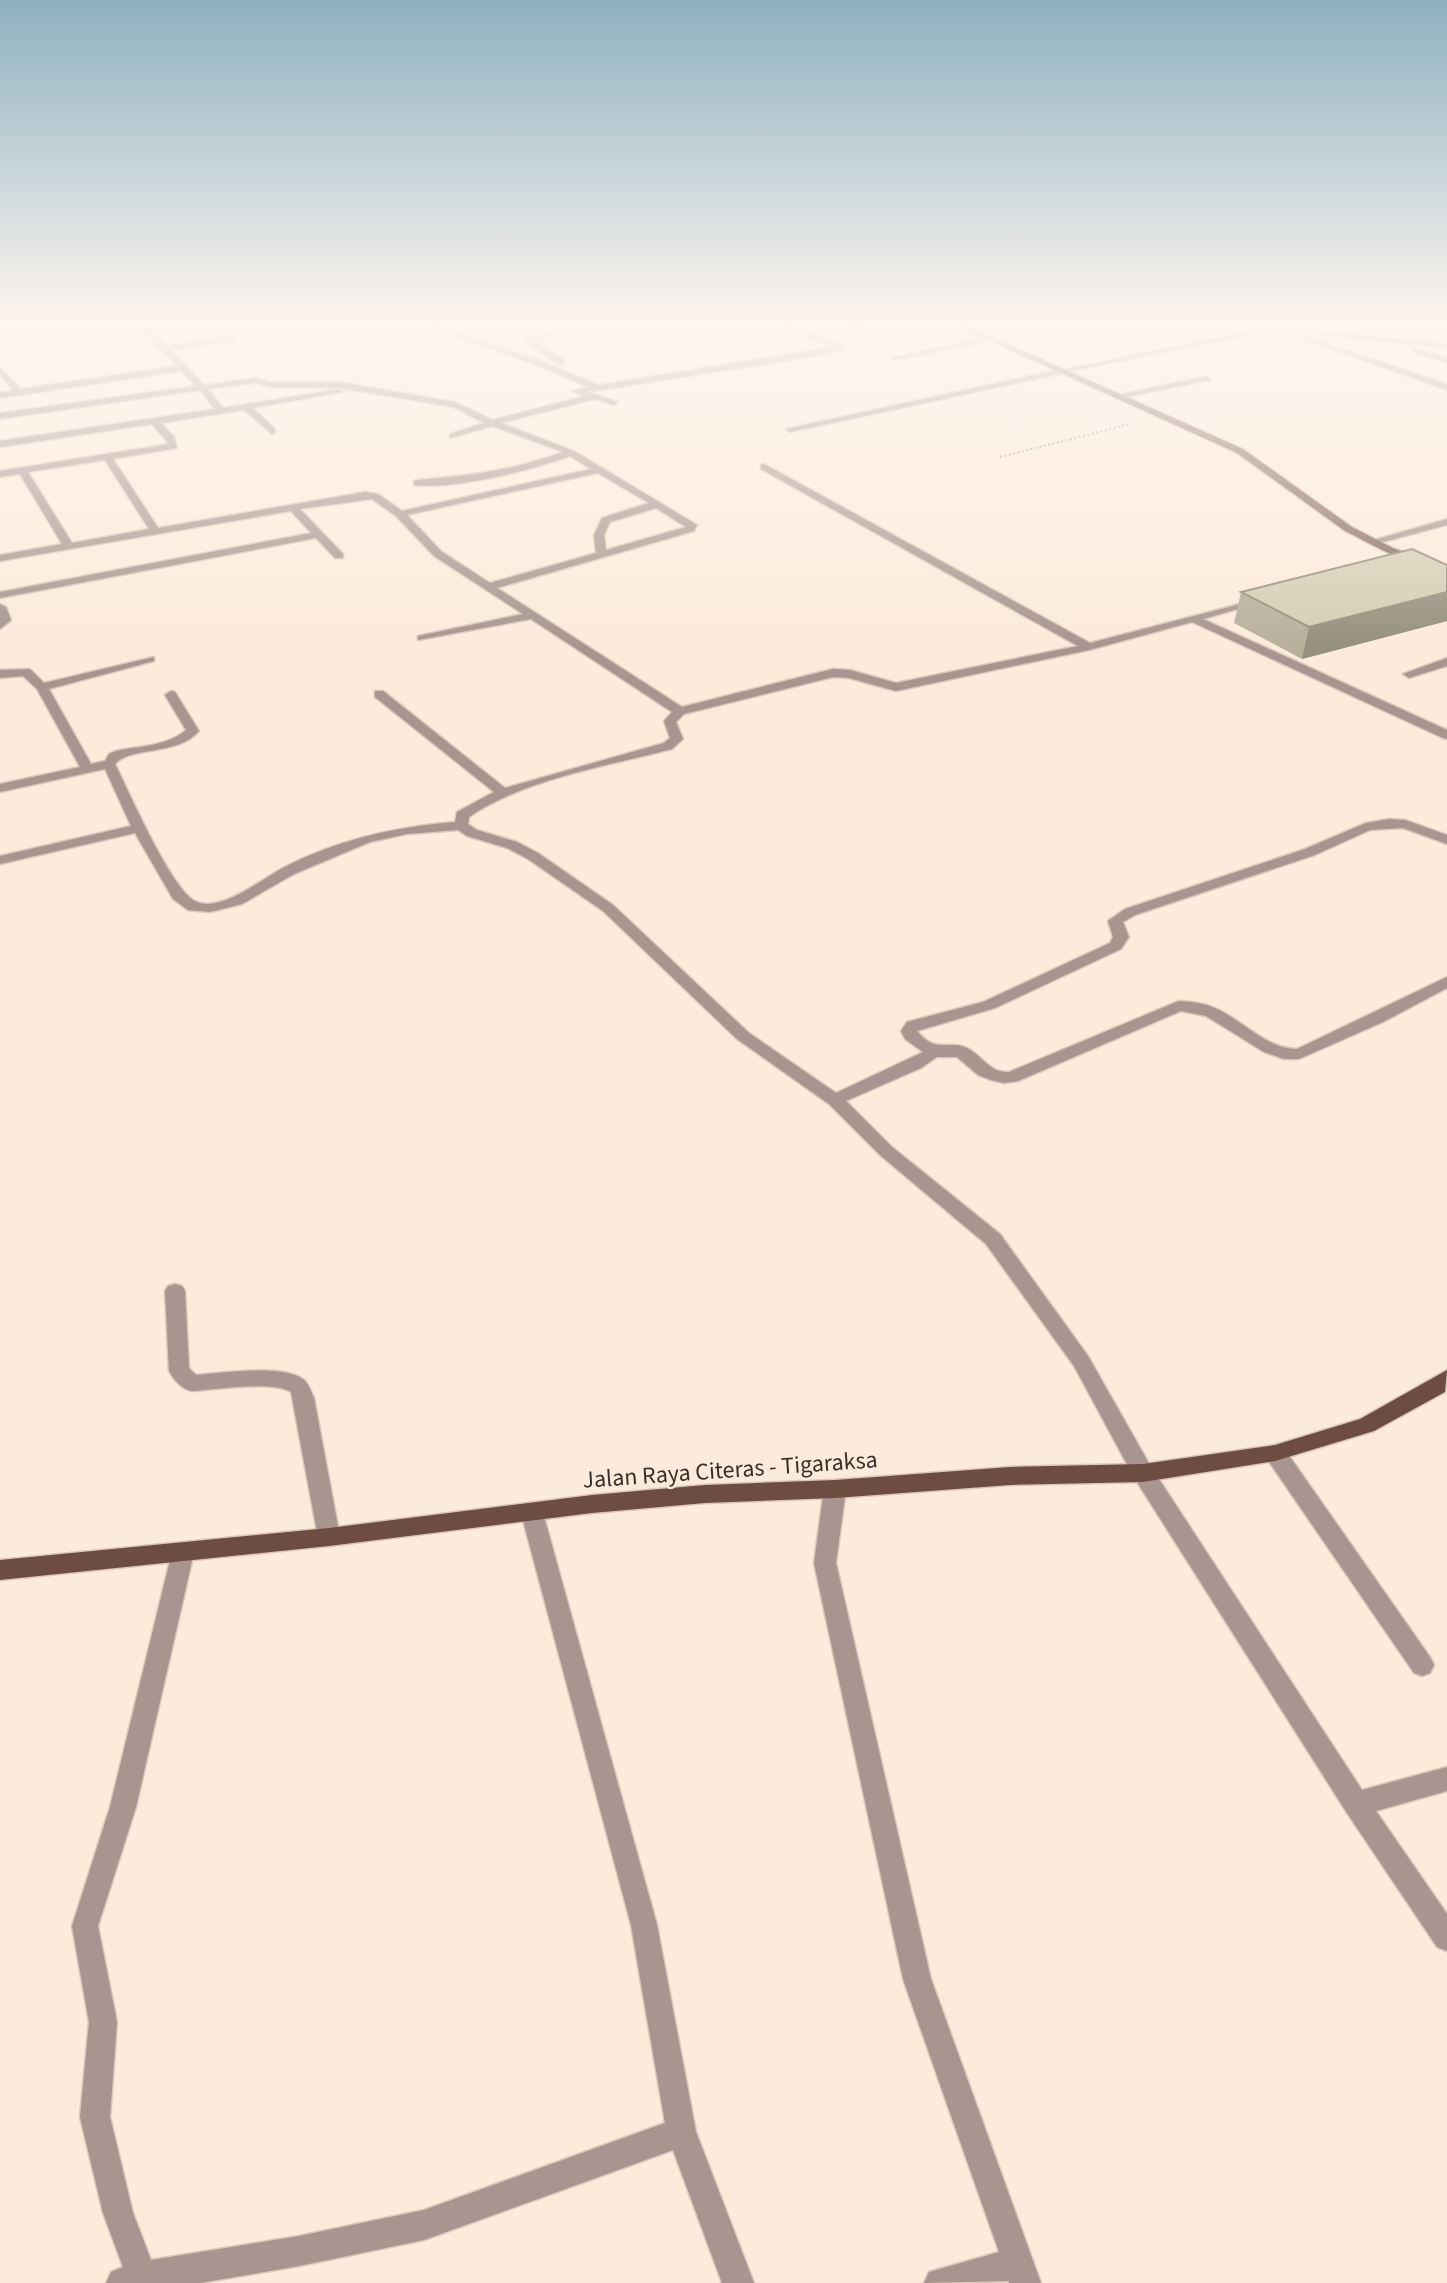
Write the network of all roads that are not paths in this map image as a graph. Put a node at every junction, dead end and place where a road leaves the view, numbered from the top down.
1 (76, 433) edge
2 (163, 433) edge
3 (463, 433) edge
4 (520, 433) edge
5 (1197, 433) edge
6 (453, 436) dead end
7 (0, 444) edge
8 (571, 453) junction
9 (108, 458) junction
10 (764, 467) dead end
11 (22, 470) junction
12 (599, 470) junction
13 (0, 474) edge
14 (417, 484) dead end
15 (656, 504) junction
16 (292, 506) junction
17 (400, 514) junction
18 (218, 518) junction
19 (1447, 522) edge
20 (154, 530) junction
21 (232, 534) dead end
22 (320, 534) junction
23 (1372, 542) junction
24 (68, 545) junction
25 (601, 554) junction
26 (339, 556) dead end
27 (1407, 557) junction
28 (0, 558) edge
29 (1382, 564) edge
30 (1447, 572) edge
31 (486, 587) junction
32 (0, 595) edge
33 (1268, 598) edge
34 (0, 607) edge
35 (531, 616) junction
36 (1196, 620) junction
37 (0, 626) edge
38 (422, 638) dead end
39 (1089, 647) junction
40 (150, 659) dead end
41 (1447, 662) edge
42 (0, 674) edge
43 (1409, 674) dead end
44 (43, 687) junction
45 (379, 694) dead end
46 (172, 695) dead end
47 (680, 711) junction
48 (1447, 734) edge
49 (109, 764) junction
50 (87, 768) junction
51 (0, 788) edge
52 (504, 794) junction
53 (461, 826) junction
54 (139, 828) junction
55 (1447, 840) edge
56 (0, 860) edge
57 (1447, 982) edge
58 (934, 1052) junction
59 (835, 1100) junction
60 (175, 1291) dead end
61 (1447, 1378) edge
62 (1275, 1453) junction
63 (1143, 1473) junction
64 (835, 1489) junction
65 (532, 1514) junction
66 (329, 1537) junction
67 (183, 1552) junction
68 (0, 1570) edge
69 (1422, 1665) dead end
70 (1447, 1779) edge
71 (1356, 1804) junction
72 (1447, 1937) edge
73 (681, 2133) junction
74 (1021, 2273) edge
75 (132, 2280) edge
76 (738, 2283) edge
77 (940, 2283) edge

1 - 7 street
2 - 9 street
3 - 6 street
4 - 8 street
5 - 23 street
8 - 12 street
8 - 14 street
9 - 11 street
9 - 20 street
10 - 39 street
11 - 13 street
11 - 24 street
12 - 15 street
12 - 17 street
15 - 25 street
15 - 25 street
16 - 17 street
16 - 18 street
16 - 22 street
17 - 31 street
18 - 20 street
18 - 21 street
19 - 23 street
20 - 24 street
22 - 26 street
22 - 32 street
23 - 27 street
24 - 28 street
25 - 31 street
27 - 29 street
27 - 30 street
31 - 35 street
33 - 36 street
34 - 37 street
35 - 38 street
35 - 47 street
36 - 39 street
36 - 48 street
39 - 47 street
40 - 44 street
41 - 43 street
42 - 44 street
44 - 50 street
45 - 52 street
46 - 49 street
47 - 52 street
49 - 50 street
49 - 54 street
50 - 51 street
52 - 53 street
53 - 54 street
53 - 59 street
54 - 56 street
55 - 58 street
57 - 58 street
58 - 59 street
59 - 63 street
60 - 66 street
61 - 62 main road, Jalan Raya Citeras - Tigaraksa
62 - 63 main road, Jalan Raya Citeras - Tigaraksa
62 - 69 street
63 - 64 main road, Jalan Raya Citeras - Tigaraksa
63 - 71 street
64 - 65 main road, Jalan Raya Citeras - Tigaraksa
64 - 74 street
65 - 66 main road, Jalan Raya Citeras - Tigaraksa
65 - 73 street
66 - 67 main road, Jalan Raya Citeras - Tigaraksa
67 - 68 main road, Jalan Raya Citeras - Tigaraksa
67 - 75 street
70 - 71 street
71 - 72 street
73 - 75 street
73 - 76 street
74 - 77 street

